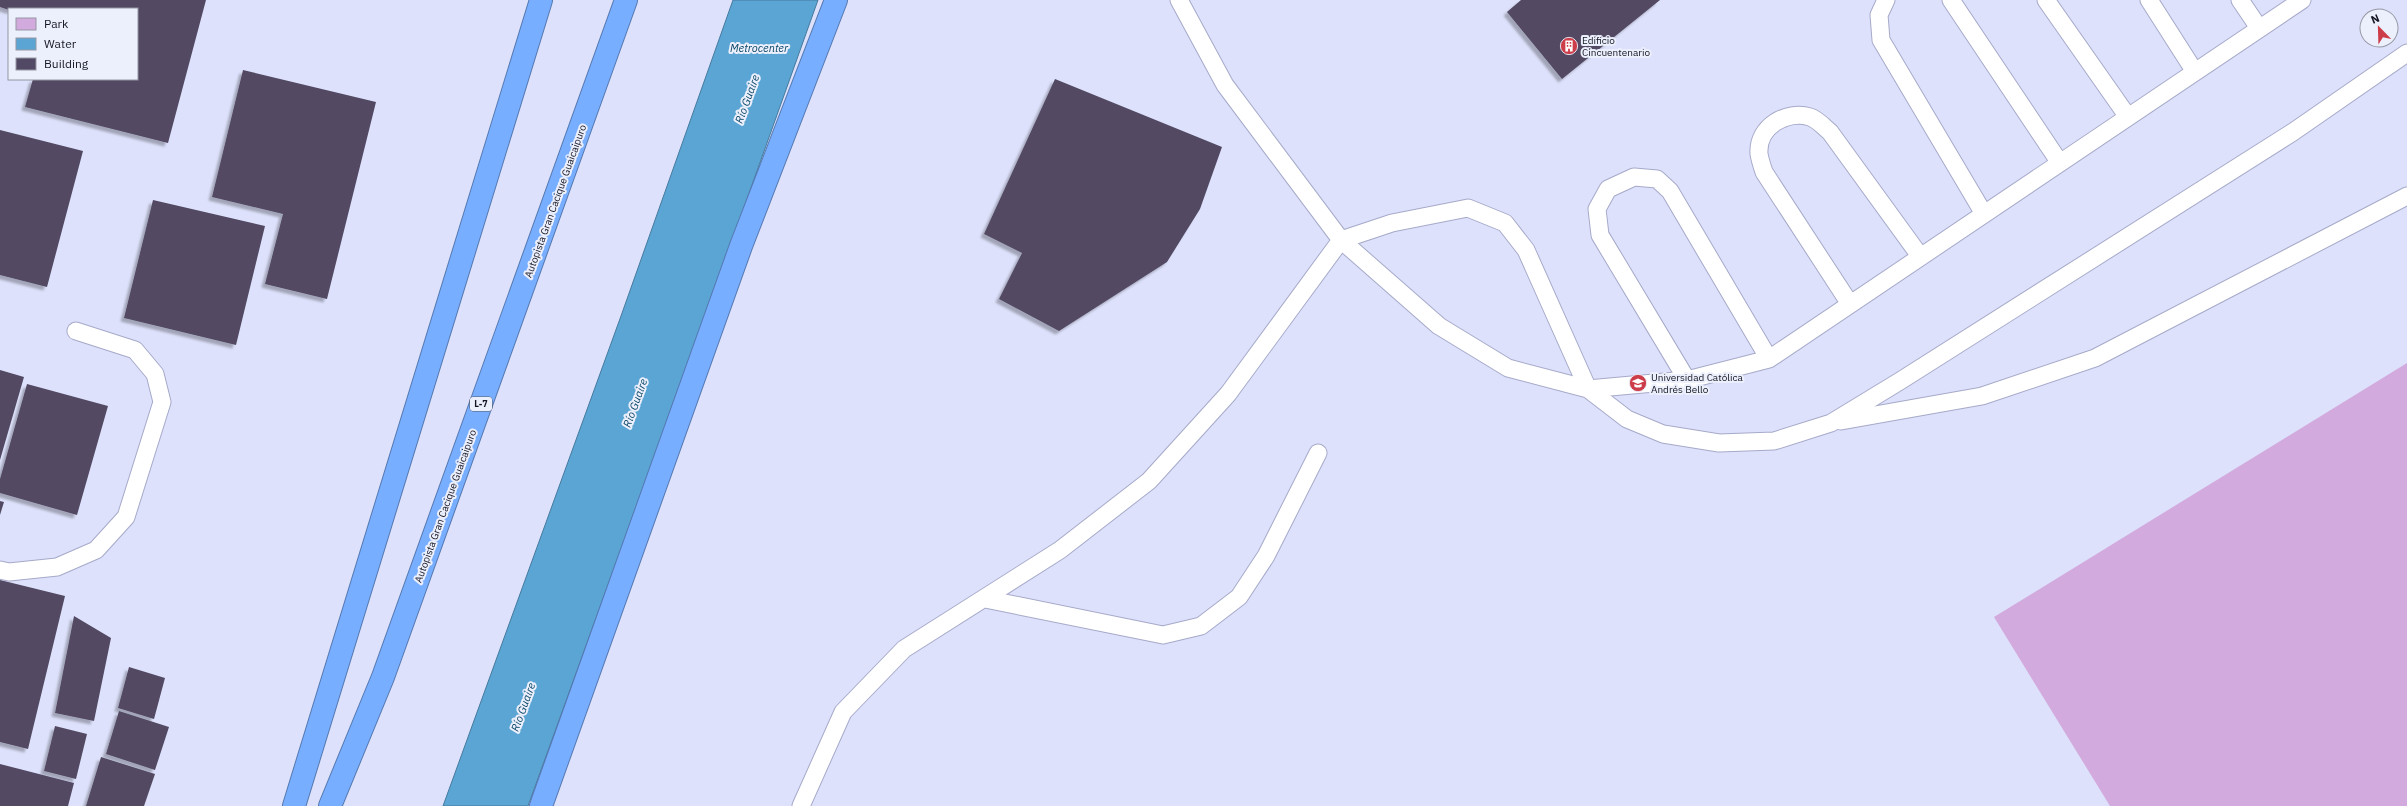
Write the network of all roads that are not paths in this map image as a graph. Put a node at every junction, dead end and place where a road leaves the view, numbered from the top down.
1 (541, 0) edge
2 (626, 0) edge
3 (836, 0) edge
4 (1180, 0) edge
5 (1886, 0) edge
6 (1951, 0) edge
7 (2046, 0) edge
8 (2149, 0) edge
9 (2240, 0) edge
10 (2302, 0) edge
11 (2259, 28) junction
12 (2407, 53) edge
13 (2195, 72) junction
14 (2128, 117) junction
15 (2060, 163) junction
16 (2407, 196) edge
17 (1984, 214) junction
18 (1341, 240) junction
19 (1920, 256) junction
20 (1850, 304) junction
21 (76, 331) dead end
22 (1769, 359) junction
23 (1687, 380) junction
24 (1588, 389) junction
25 (1831, 423) junction
26 (1318, 453) dead end
27 (0, 570) edge
28 (984, 599) junction
29 (294, 806) edge
30 (330, 806) edge
31 (541, 806) edge
32 (801, 806) edge

1 - 29 highway
2 - 30 highway, Autopista Gran Cacique Guaicaipuro / L-7
3 - 31 highway
4 - 18 lane
5 - 17 lane
6 - 15 lane
7 - 14 lane
8 - 13 lane
9 - 11 lane
10 - 11 lane
11 - 13 lane
12 - 25 lane
13 - 14 lane
14 - 15 lane
15 - 17 lane
16 - 25 lane
17 - 19 lane
18 - 24 lane
18 - 24 lane
18 - 28 lane
19 - 20 lane
19 - 20 lane
20 - 22 lane
21 - 27 lane
22 - 23 lane
22 - 23 lane
23 - 24 lane
24 - 25 lane
26 - 28 lane
28 - 32 lane

